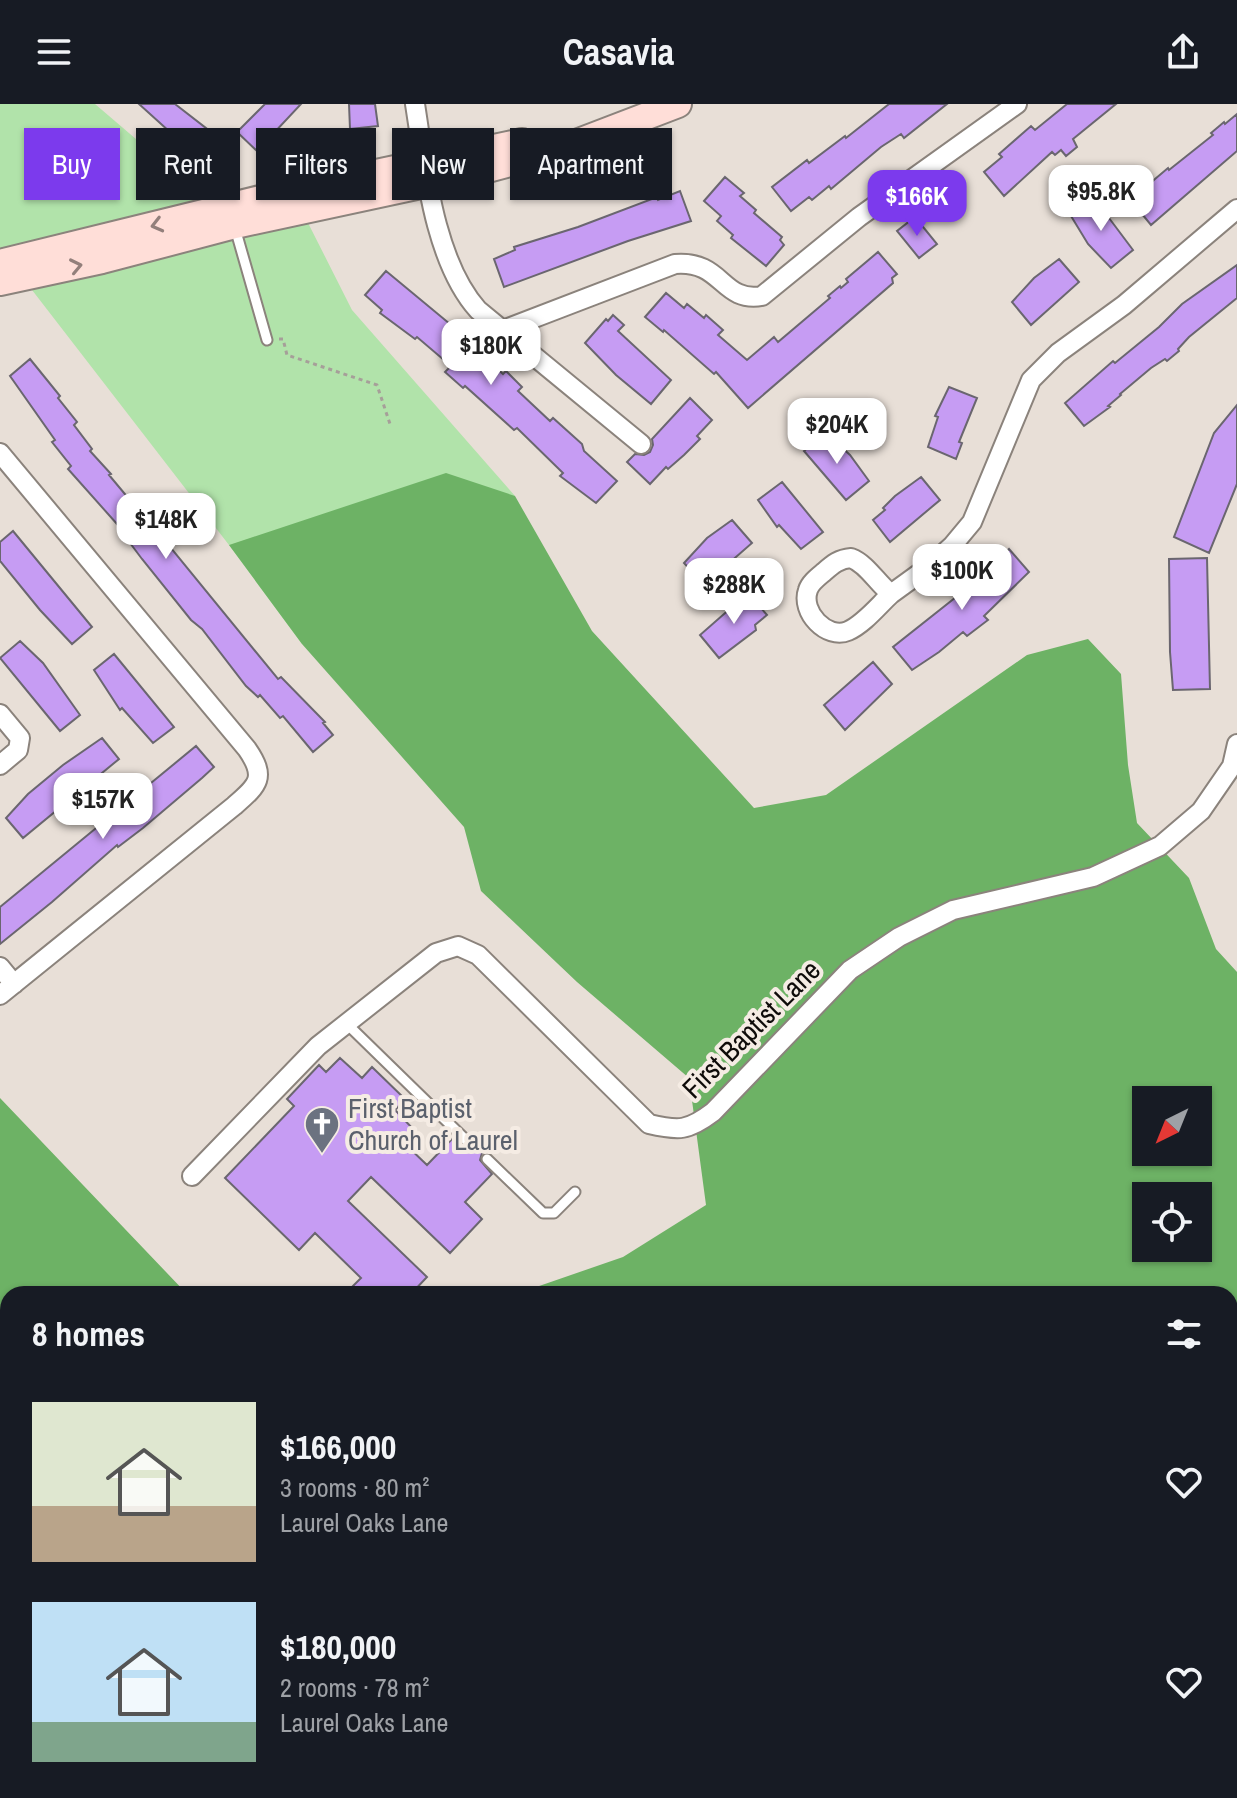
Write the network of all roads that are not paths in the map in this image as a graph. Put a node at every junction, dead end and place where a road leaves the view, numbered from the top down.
1 (415, 104) edge
2 (644, 104) edge
3 (678, 104) edge
4 (1017, 104) edge
5 (419, 128) edge
6 (494, 151) edge
7 (494, 161) edge
8 (392, 181) edge
9 (433, 200) edge
10 (1237, 209) edge
11 (234, 216) junction
12 (0, 263) edge
13 (0, 282) edge
14 (503, 330) junction
15 (267, 340) road end
16 (641, 444) dead end
17 (0, 453) edge
18 (891, 594) junction
19 (0, 714) edge
20 (1237, 744) edge
21 (0, 765) edge
22 (1235, 767) edge
23 (0, 967) edge
24 (7, 990) edge
25 (347, 1024) junction
26 (469, 1143) dead end
27 (487, 1159) dead end
28 (192, 1176) dead end
29 (575, 1192) dead end

1 - 5 street
2 - 6 main road
3 - 7 main road
4 - 14 street
8 - 11 main road
9 - 14 street
10 - 18 street
11 -> 12 main road
13 -> 11 main road
11 - 15 lane
14 - 16 street
17 - 24 street
18 - 18 street
19 - 21 street
20 - 22 street, First Baptist Lane
22 - 25 street, First Baptist Lane
23 - 24 street
25 - 26 lane
25 - 28 street, First Baptist Lane
27 - 29 lane

